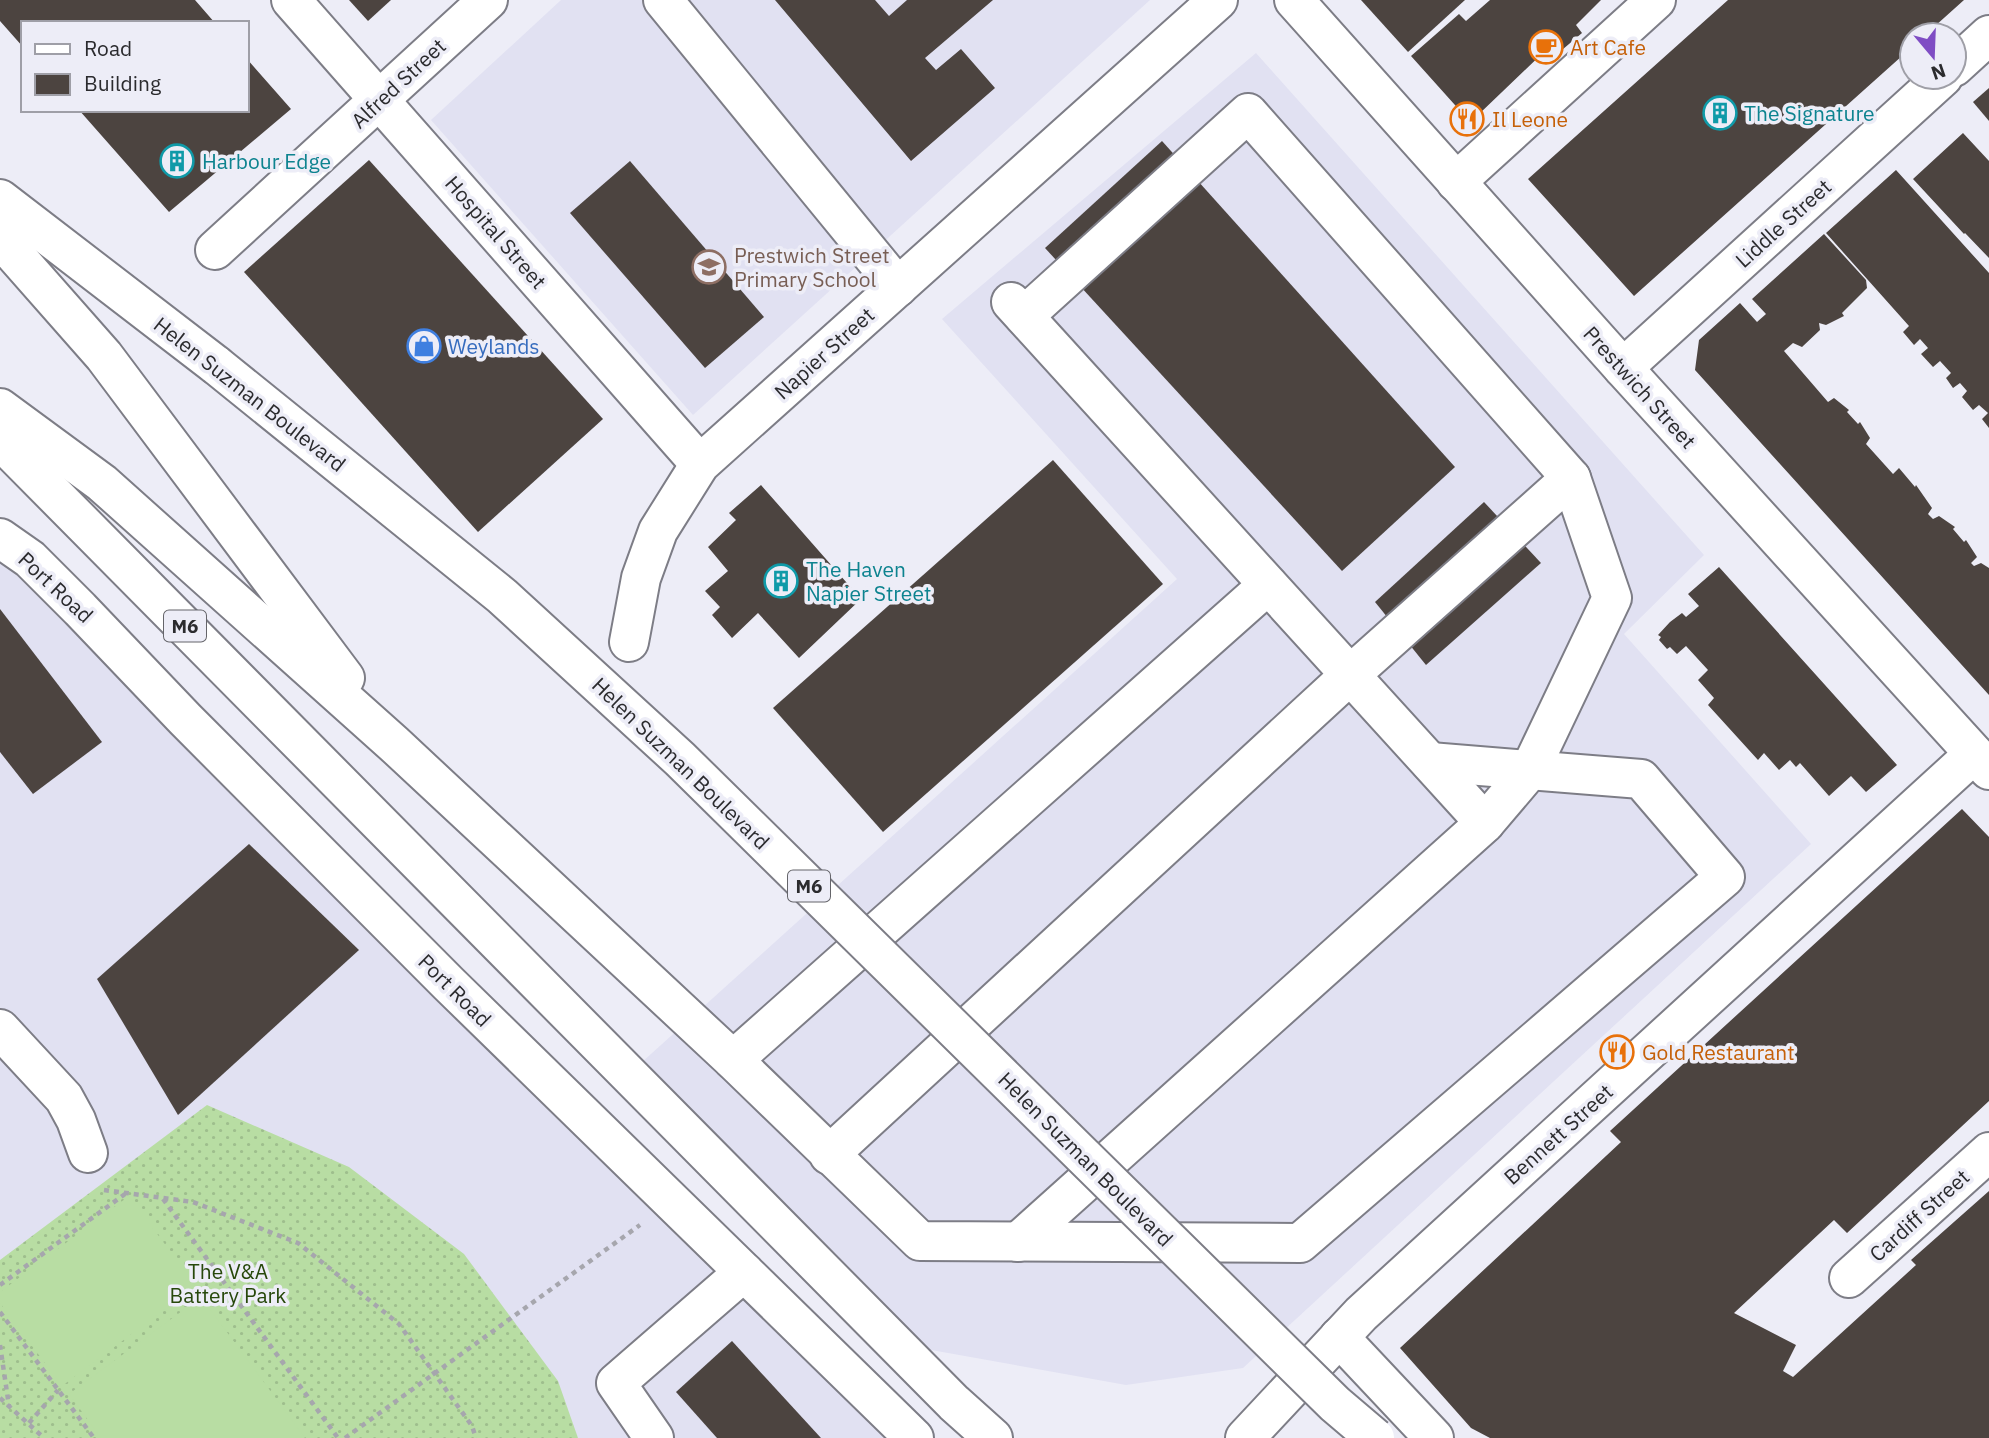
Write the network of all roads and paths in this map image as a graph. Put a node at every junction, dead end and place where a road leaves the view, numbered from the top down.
1 (291, 0) edge
2 (488, 0) edge
3 (663, 0) edge
4 (1217, 0) edge
5 (1294, 0) edge
6 (1656, 0) edge
7 (1989, 35) edge
8 (1968, 54) edge
9 (1928, 91) edge
10 (380, 100) junction
11 (1456, 182) junction
12 (0, 199) edge
13 (0, 238) edge
14 (215, 250) dead end
15 (898, 287) junction
16 (1623, 368) junction
17 (0, 408) edge
18 (0, 440) edge
19 (700, 464) junction
20 (1571, 478) junction
21 (0, 538) edge
22 (1268, 585) junction
23 (629, 642) dead end
24 (1350, 675) junction
25 (394, 744) junction
26 (1430, 762) junction
27 (1982, 762) edge
28 (1530, 770) junction
29 (1485, 823) junction
30 (0, 1028) edge
31 (733, 1060) junction
32 (1989, 1152) edge
33 (88, 1153) dead end
34 (829, 1155) junction
35 (99, 1190) dead end
36 (125, 1193) junction
37 (162, 1198) junction
38 (671, 1202) junction
39 (1018, 1242) junction
40 (744, 1272) junction
41 (1849, 1278) dead end
42 (0, 1285) edge
43 (0, 1312) edge
44 (1339, 1337) junction
45 (0, 1345) edge
46 (436, 1374) junction
47 (58, 1390) junction
48 (0, 1398) edge
49 (9, 1406) junction
50 (29, 1424) junction
51 (44, 1438) edge
52 (94, 1438) edge
53 (338, 1438) edge
54 (345, 1438) edge
55 (476, 1438) edge
56 (654, 1438) edge
57 (914, 1438) edge
58 (993, 1438) edge
59 (1245, 1438) edge
60 (1375, 1438) edge
61 (1434, 1438) edge

1 - 10 street, Hospital Street
2 - 10 street, Alfred Street
3 - 15 street
4 - 15 street, Napier Street
5 - 11 street, Prestwich Street
6 - 11 street
7 - 8 street
9 - 16 street, Liddle Street
10 - 14 street, Alfred Street
10 - 19 street, Hospital Street
11 - 16 street, Prestwich Street
12 - 60 street, Helen Suzman Boulevard / M6, bridge
13 - 25 street
15 - 19 street, Napier Street
16 - 27 street, Prestwich Street
17 - 25 street
18 - 58 street, M6
19 - 23 street, Napier Street
20 - 22 street
20 - 24 street
20 - 28 street
21 - 38 street, Port Road
22 - 24 street
22 - 31 street
24 - 26 street
24 - 34 street
25 - 31 street
26 - 28 street
26 - 29 street
27 - 44 street, Bennett Street
28 - 29 street
28 - 39 street
29 - 39 street
30 - 33 street
31 - 34 street
32 - 41 street, Cardiff Street
34 - 39 street
35 - 36 path
36 - 37 path
36 - 42 path
37 - 46 path
37 - 53 path
38 - 40 street, Port Road
38 - 46 path
40 - 56 street
40 - 57 street, Port Road
43 - 47 path
44 - 59 street, Bennett Street
44 - 61 street
45 - 49 path
46 - 54 path
46 - 55 path
47 - 50 path
47 - 52 path
48 - 49 path
49 - 50 path
50 - 51 path

